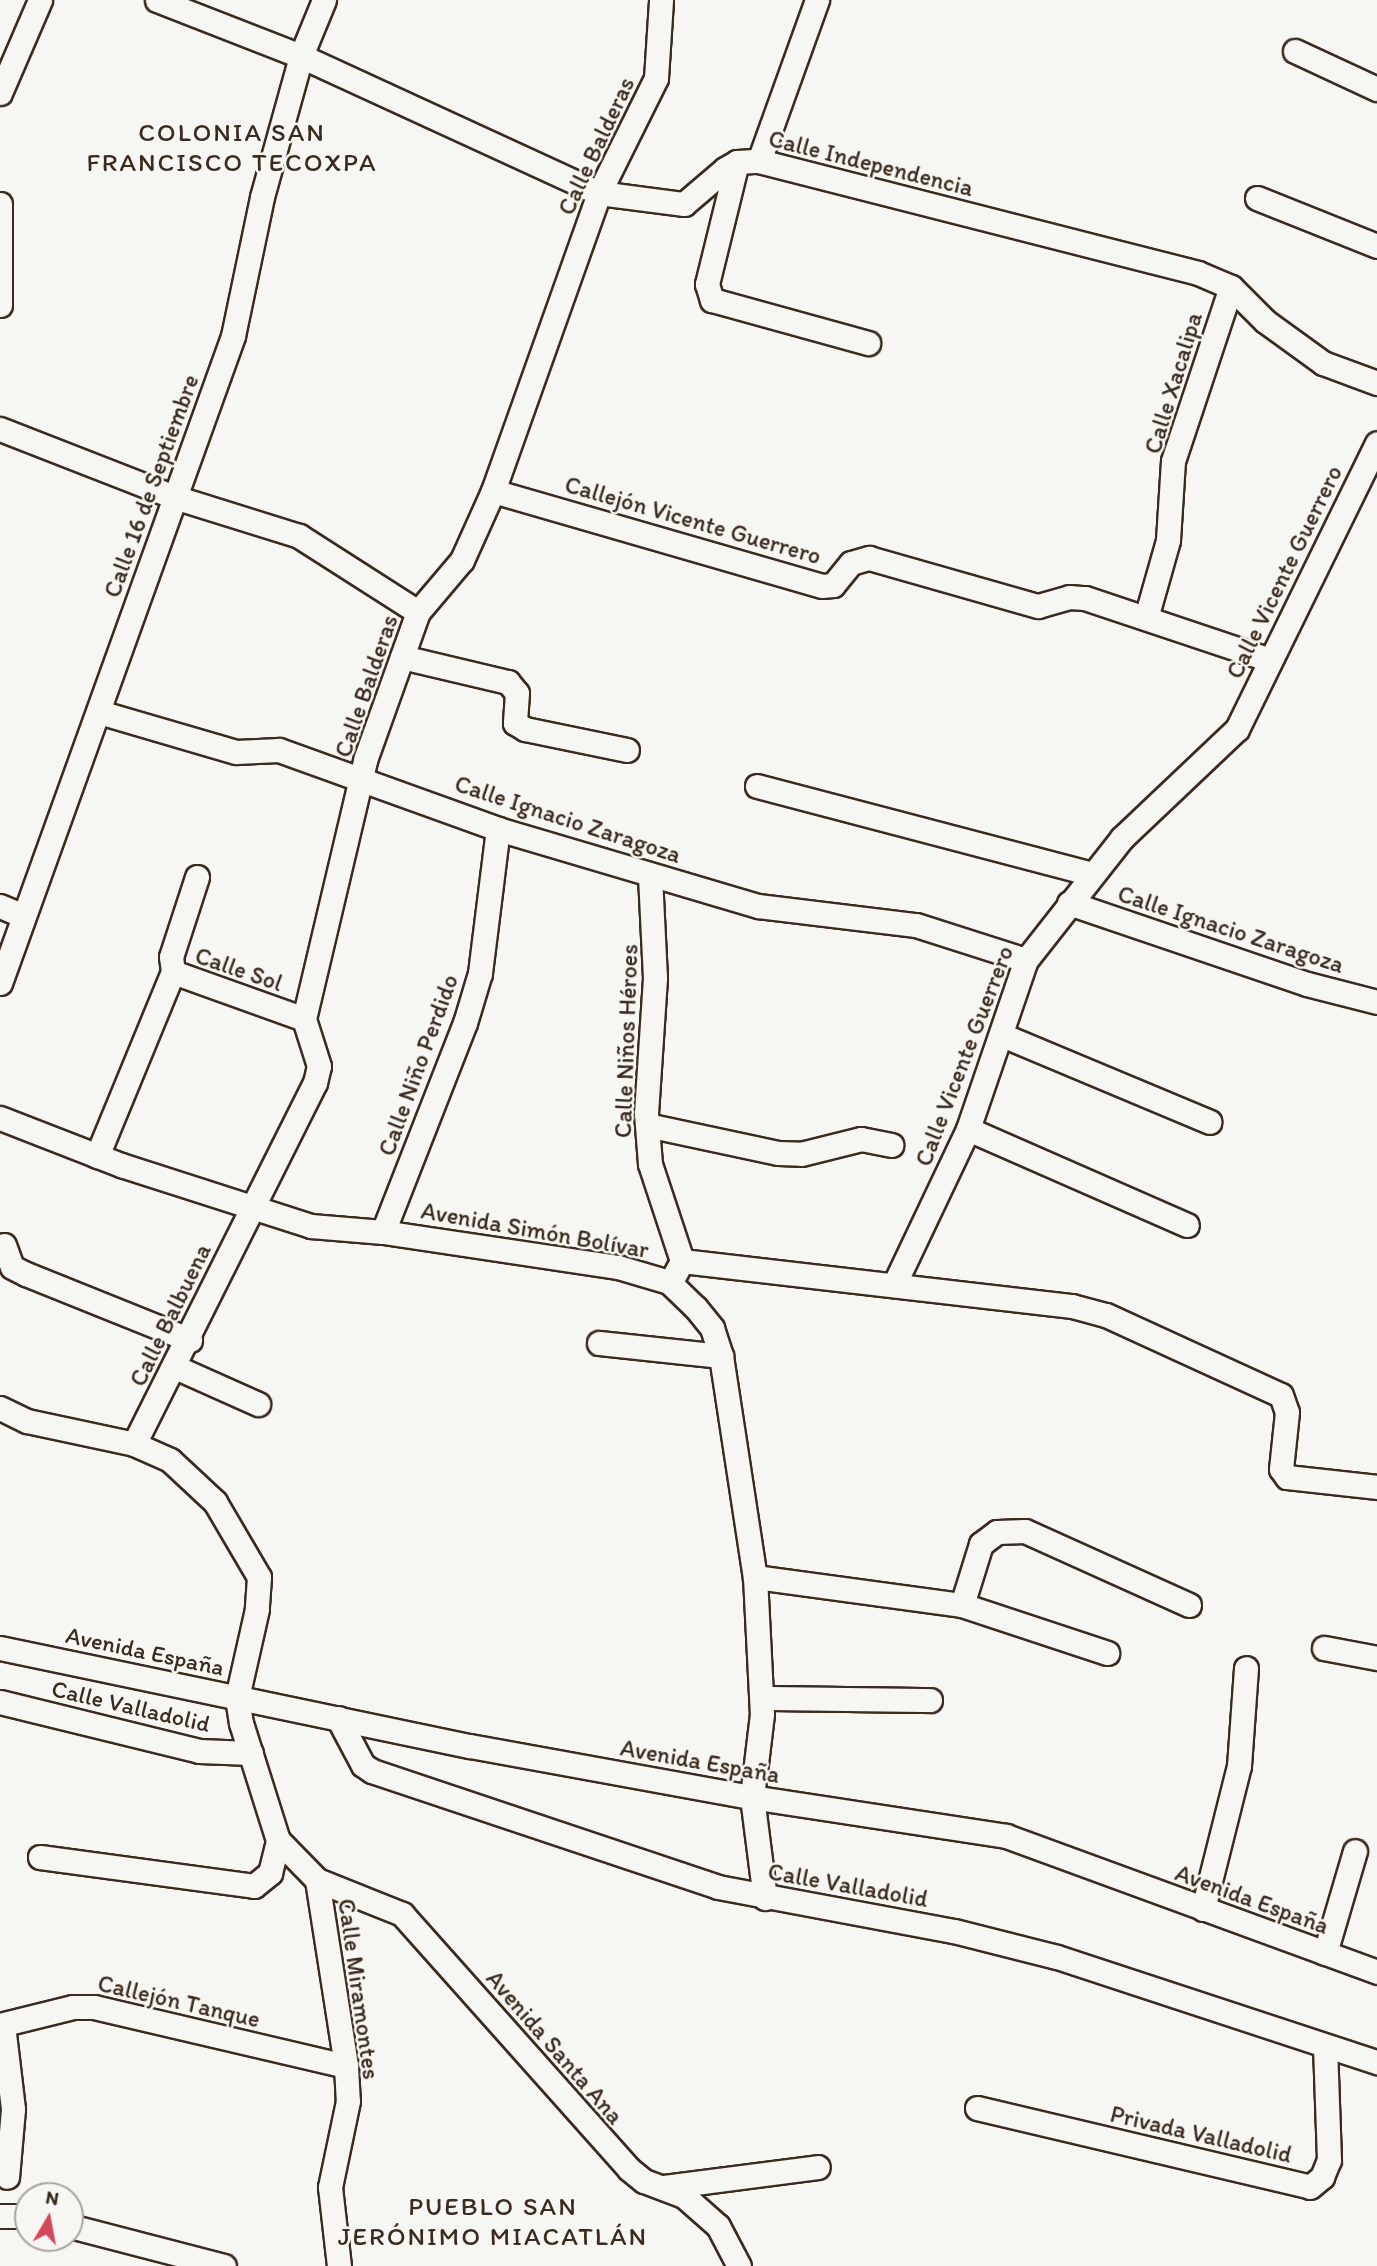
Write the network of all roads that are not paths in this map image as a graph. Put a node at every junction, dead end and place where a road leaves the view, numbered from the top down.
1 (40, 0) edge
2 (157, 0) edge
3 (324, 0) edge
4 (661, 0) edge
5 (817, 0) edge
6 (1295, 51) dead end
7 (301, 56) junction
8 (1377, 89) edge
9 (0, 93) edge
10 (748, 161) junction
11 (599, 193) junction
12 (1257, 198) dead end
13 (0, 204) edge
14 (1377, 246) edge
15 (1230, 288) junction
16 (0, 305) edge
17 (868, 344) dead end
18 (1377, 383) edge
19 (0, 429) edge
20 (1377, 443) edge
21 (493, 491) junction
22 (174, 497) junction
23 (418, 612) junction
24 (1146, 618) junction
25 (402, 657) junction
26 (1270, 660) junction
27 (99, 712) junction
28 (627, 750) dead end
29 (363, 780) junction
30 (757, 786) dead end
31 (498, 829) junction
32 (1092, 874) junction
33 (650, 876) junction
34 (197, 877) dead end
35 (1069, 903) junction
36 (0, 906) edge
37 (24, 916) junction
38 (1026, 960) junction
39 (173, 972) junction
40 (0, 983) edge
41 (1377, 1002) edge
42 (304, 1019) junction
43 (1002, 1035) junction
44 (0, 1118) edge
45 (1210, 1122) dead end
46 (647, 1125) junction
47 (968, 1129) junction
48 (891, 1144) dead end
49 (97, 1156) junction
50 (251, 1208) junction
51 (1187, 1225) dead end
52 (383, 1232) junction
53 (4, 1245) dead end
54 (682, 1261) junction
55 (669, 1282) junction
56 (894, 1285) junction
57 (190, 1339) junction
58 (598, 1343) dead end
59 (721, 1356) junction
60 (175, 1367) junction
61 (258, 1404) dead end
62 (0, 1408) edge
63 (134, 1444) junction
64 (1377, 1487) edge
65 (755, 1577) junction
66 (962, 1605) junction
67 (1189, 1605) dead end
68 (0, 1648) edge
69 (1324, 1648) dead end
70 (1107, 1653) dead end
71 (1377, 1657) edge
72 (1246, 1668) dead end
73 (237, 1698) junction
74 (762, 1698) junction
75 (930, 1700) dead end
76 (0, 1702) edge
77 (338, 1718) junction
78 (251, 1753) junction
79 (752, 1797) junction
80 (278, 1840) junction
81 (1355, 1851) dead end
82 (40, 1857) dead end
83 (317, 1880) junction
84 (765, 1898) junction
85 (1203, 1909) junction
86 (1325, 1953) junction
87 (1377, 1972) edge
88 (1, 2025) edge
89 (1325, 2046) junction
90 (1377, 2063) edge
91 (346, 2066) junction
92 (977, 2108) dead end
93 (818, 2167) dead end
94 (7, 2177) dead end
95 (661, 2188) junction
96 (84, 2230) edge
97 (224, 2266) edge
98 (339, 2266) edge
99 (738, 2266) edge

1 - 9 street
2 - 7 street, Calle Independencia
3 - 7 street, Calle 16 de Septiembre
4 - 11 street, Calle Balderas
5 - 10 street
6 - 8 street
7 - 11 street, Calle Independencia
7 - 22 street, Calle 16 de Septiembre
10 - 11 street, Calle Independencia
10 - 15 street, Calle Independencia
10 - 17 street
11 - 21 street, Calle Balderas
12 - 14 street
13 - 16 street
15 - 18 street, Calle Independencia
15 - 24 street, Calle Xacalipa
19 - 22 street
20 - 26 street, Calle Vicente Guerrero
21 - 23 street, Calle Balderas
21 - 24 street, Callejón Vicente Guerrero
22 - 23 street
22 - 27 street, Calle 16 de Septiembre
23 - 25 street, Calle Balderas
24 - 26 street, Callejón Vicente Guerrero
25 - 28 street
25 - 29 street, Calle Balderas
26 - 32 street, Calle Vicente Guerrero
27 - 29 street, Calle Ignacio Zaragoza
27 - 37 street, Calle 16 de Septiembre
29 - 31 street, Calle Ignacio Zaragoza
29 - 42 street, Calle Balderas
30 - 32 street
31 - 33 street, Calle Ignacio Zaragoza
31 - 52 street, Calle Niño Perdido
32 - 35 street, Calle Vicente Guerrero
33 - 38 street, Calle Ignacio Zaragoza
33 - 46 street, Calle Niños Héroes
34 - 39 street, Calle Sol
35 - 38 street, Calle Vicente Guerrero
35 - 41 street, Calle Ignacio Zaragoza
36 - 37 street
37 - 40 street, Calle 16 de Septiembre
38 - 43 street, Calle Vicente Guerrero
39 - 42 street, Calle Sol
39 - 49 street
42 - 50 street
43 - 45 street
43 - 47 street, Calle Vicente Guerrero
44 - 49 street, Avenida Simón Bolívar
46 - 48 street
46 - 54 street, Calle Niños Héroes
47 - 51 street
47 - 56 street, Calle Vicente Guerrero
49 - 50 street, Avenida Simón Bolívar
50 - 52 street, Avenida Simón Bolívar
50 - 57 street, Calle Balbuena
52 - 55 street, Avenida Simón Bolívar
53 - 57 street
54 - 55 street
54 - 56 street, Avenida Simón Bolívar
55 - 59 street, Avenida Simón Bolívar
56 - 64 street, Avenida Simón Bolívar
57 - 60 street, Calle Balbuena
58 - 59 street
59 - 65 street, Avenida Simón Bolívar
60 - 61 street
60 - 63 street, Calle Balbuena
62 - 63 street
63 - 73 street
65 - 66 street
65 - 74 street, Avenida Simón Bolívar
66 - 67 street
66 - 70 street
68 - 73 street, Avenida España
69 - 71 street
72 - 85 street
73 - 77 street, Avenida España
73 - 78 street, Calle Miramontes
74 - 75 street
74 - 79 street, Avenida Simón Bolívar
76 - 78 street, Calle Valladolid
77 - 79 street, Avenida España
77 - 84 street, Calle Valladolid
78 - 80 street, Calle Miramontes
79 - 84 street, Avenida Simón Bolívar
79 - 85 street, Avenida España
80 - 82 street
80 - 83 street, Calle Miramontes
81 - 86 street
83 - 91 street, Calle Miramontes
83 - 95 street, Avenida Santa Ana
84 - 89 street, Calle Valladolid
85 - 86 street, Avenida España
86 - 87 street, Avenida España
88 - 91 street, Callejón Tanque
88 - 94 street
89 - 90 street, Calle Valladolid
89 - 92 street, Privada Valladolid
91 - 98 street, Calle Miramontes
93 - 95 street
95 - 99 street, Avenida Santa Ana
96 - 97 street

